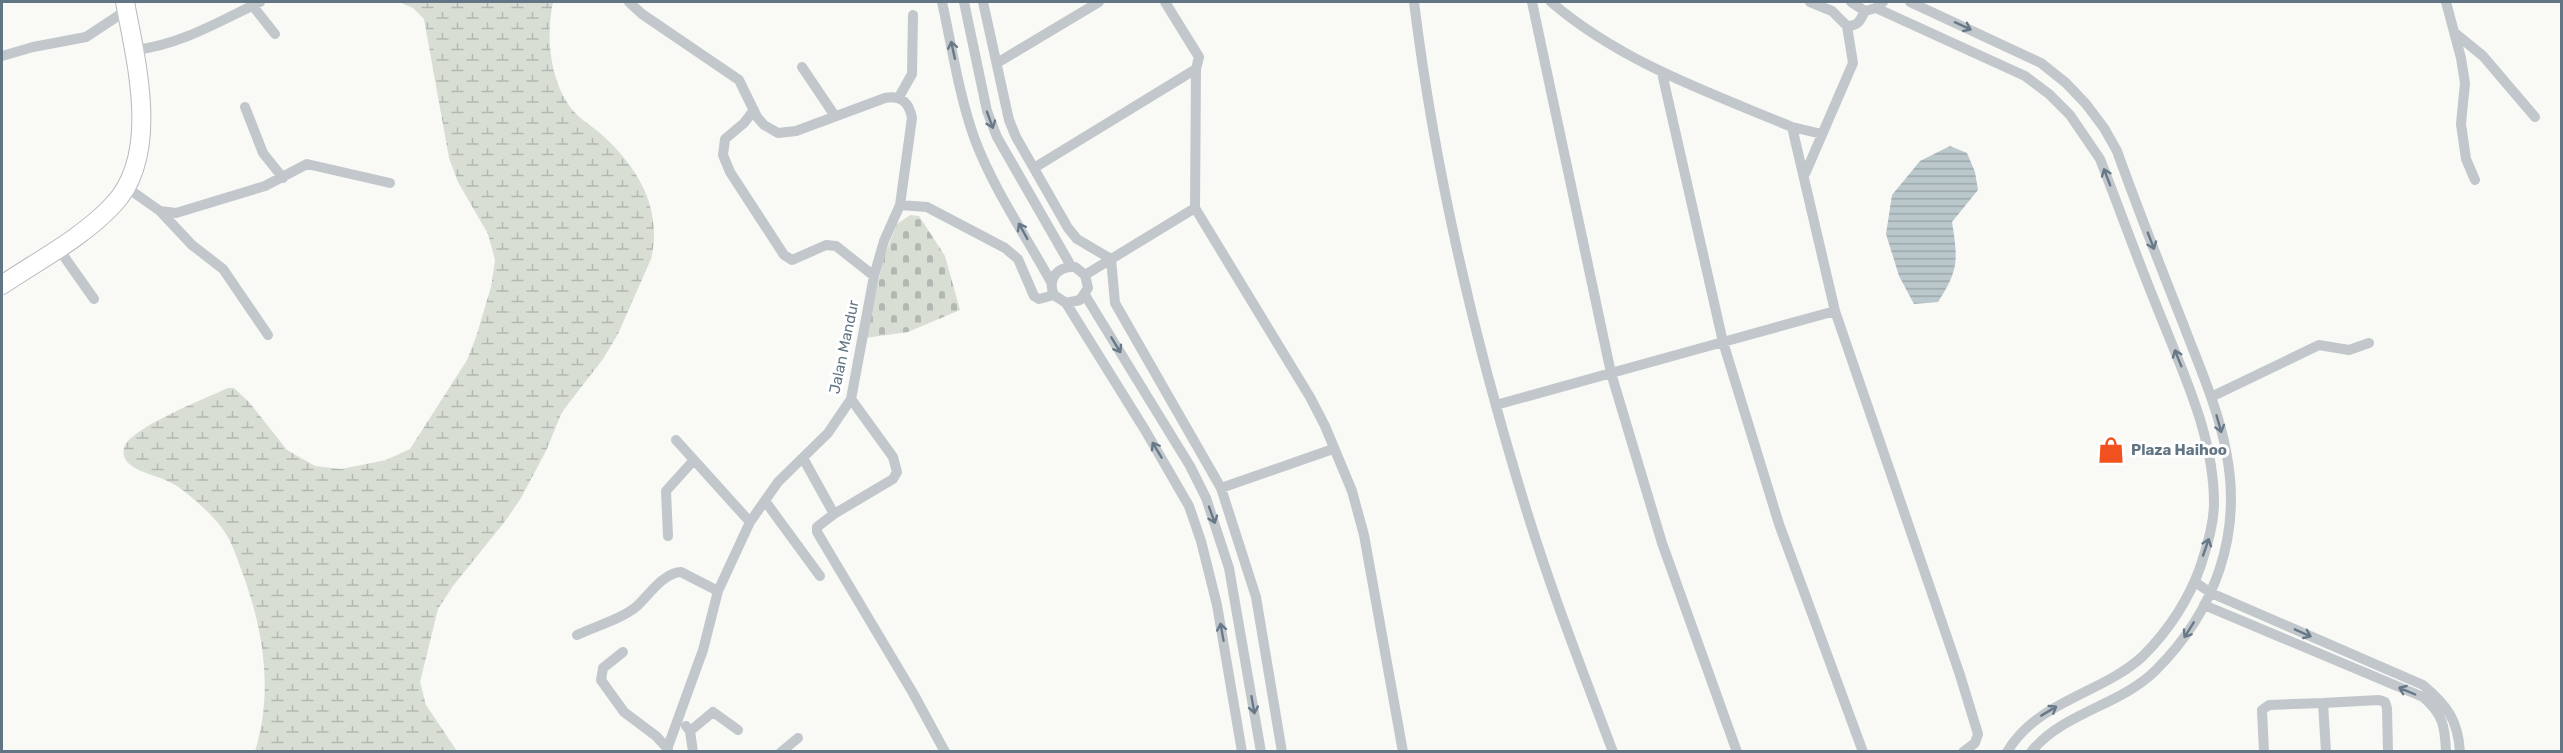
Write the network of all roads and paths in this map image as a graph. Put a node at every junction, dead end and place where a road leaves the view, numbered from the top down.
1 (942, 2) edge
2 (964, 2) edge
3 (983, 2) edge
4 (1099, 2) edge
5 (1165, 2) edge
6 (1414, 2) edge
7 (1532, 2) edge
8 (1551, 2) edge
9 (1810, 2) edge
10 (1851, 2) edge
11 (1910, 2) edge
12 (2446, 2) edge
13 (256, 3) edge
14 (633, 3) edge
15 (126, 6) edge
16 (1874, 7) edge
17 (913, 15) dead end
18 (1846, 26) junction
19 (275, 34) dead end
20 (2456, 34) junction
21 (135, 50) junction
22 (2, 56) edge
23 (997, 63) junction
24 (802, 67) dead end
25 (1196, 69) junction
26 (1662, 73) junction
27 (899, 97) junction
28 (245, 107) dead end
29 (753, 110) junction
30 (835, 116) junction
31 (2535, 117) dead end
32 (1792, 126) junction
33 (1822, 134) junction
34 (1034, 168) junction
35 (1804, 175) junction
36 (284, 178) junction
37 (2475, 180) dead end
38 (390, 183) dead end
39 (126, 187) junction
40 (900, 205) junction
41 (1195, 208) junction
42 (160, 211) junction
43 (58, 248) junction
44 (1111, 259) junction
45 (1071, 266) junction
46 (1085, 274) junction
47 (874, 276) junction
48 (1051, 282) junction
49 (2, 285) edge
50 (1085, 295) junction
51 (1054, 296) junction
52 (94, 299) dead end
53 (1066, 303) junction
54 (1835, 311) junction
55 (268, 335) dead end
56 (1723, 342) junction
57 (2369, 343) dead end
58 (1611, 373) junction
59 (2211, 397) junction
60 (850, 399) junction
61 (1496, 405) junction
62 (676, 440) dead end
63 (1333, 449) junction
64 (803, 458) junction
65 (693, 460) junction
66 (1221, 488) junction
67 (765, 501) junction
68 (834, 513) junction
69 (750, 522) junction
70 (668, 536) dead end
71 (820, 576) dead end
72 (2195, 582) junction
73 (718, 591) junction
74 (2211, 593) junction
75 (2204, 605) junction
76 (2277, 621) junction
77 (2272, 633) junction
78 (577, 635) dead end
79 (2337, 647) junction
80 (623, 652) dead end
81 (2332, 659) junction
82 (2323, 704) junction
83 (679, 718) junction
84 (690, 730) junction
85 (738, 730) dead end
86 (798, 738) dead end
87 (667, 750) edge
88 (693, 752) edge
89 (781, 752) edge
90 (945, 752) edge
91 (1242, 752) edge
92 (1261, 752) edge
93 (1282, 752) edge
94 (1403, 752) edge
95 (1613, 752) edge
96 (1737, 752) edge
97 (1863, 752) edge
98 (1963, 752) edge
99 (2007, 752) edge
100 (2031, 752) edge
101 (2264, 752) edge
102 (2326, 752) edge
103 (2388, 752) edge
104 (2446, 752) edge
105 (2460, 752) edge

48 -> 1 street
2 -> 45 street
3 - 23 street
4 - 23 street
5 - 25 street
6 - 61 street
7 - 58 street
8 - 26 street
9 - 18 street
10 - 16 street
11 -> 59 street
12 - 20 street
13 - 19 street
13 - 21 street
14 - 29 street
15 - 21 main road
15 - 22 street
16 - 18 street
72 -> 16 street
17 - 27 street
18 - 33 street
20 - 31 street
20 - 37 street
21 - 39 main road
23 - 34 street
24 - 30 street
25 - 34 street
25 - 41 street
26 - 32 street
26 - 56 street
27 - 30 street
27 - 40 street, Jalan Mandur
28 - 36 street
29 - 30 street
29 - 47 street
32 - 33 street
32 - 35 street
33 - 35 street
34 - 44 street
35 - 54 street
36 - 38 street
36 - 42 street
39 - 42 street
39 - 43 main road
40 - 47 street, Jalan Mandur
40 - 51 street
41 - 44 street
41 - 63 street
42 - 55 street
43 - 49 main road
43 - 52 street
44 - 46 street
44 - 66 street
45 - 46 street
45 - 48 street
46 - 50 street
47 - 60 street, Jalan Mandur
48 - 51 street
50 - 53 street
50 -> 92 street
51 - 53 street
91 -> 53 street
54 - 56 street
54 - 98 street
56 - 58 street
56 - 97 street
57 - 59 street
58 - 61 street
58 - 96 street
59 -> 74 street
60 - 64 street, Jalan Mandur
60 - 68 street
61 - 95 street
62 - 65 street
63 - 66 street
63 - 94 street
64 - 67 street, Jalan Mandur
64 - 68 street
65 - 69 street
65 - 70 street
66 - 93 street
67 - 69 street, Jalan Mandur
67 - 71 street
68 - 90 street
69 - 73 street, Jalan Mandur
72 - 74 street
99 -> 72 street
73 - 78 street
73 - 83 street, Jalan Mandur
74 - 75 street
74 - 76 street
75 - 77 street
75 -> 100 street
76 - 77 street
76 -> 79 street
77 - 81 street
79 - 81 street
79 - 105 street
80 - 87 street
104 -> 81 street
82 - 101 street
82 - 102 street
82 - 103 street
83 - 84 street
83 - 87 street, Jalan Mandur
84 - 85 street
84 - 88 street
86 - 89 street

